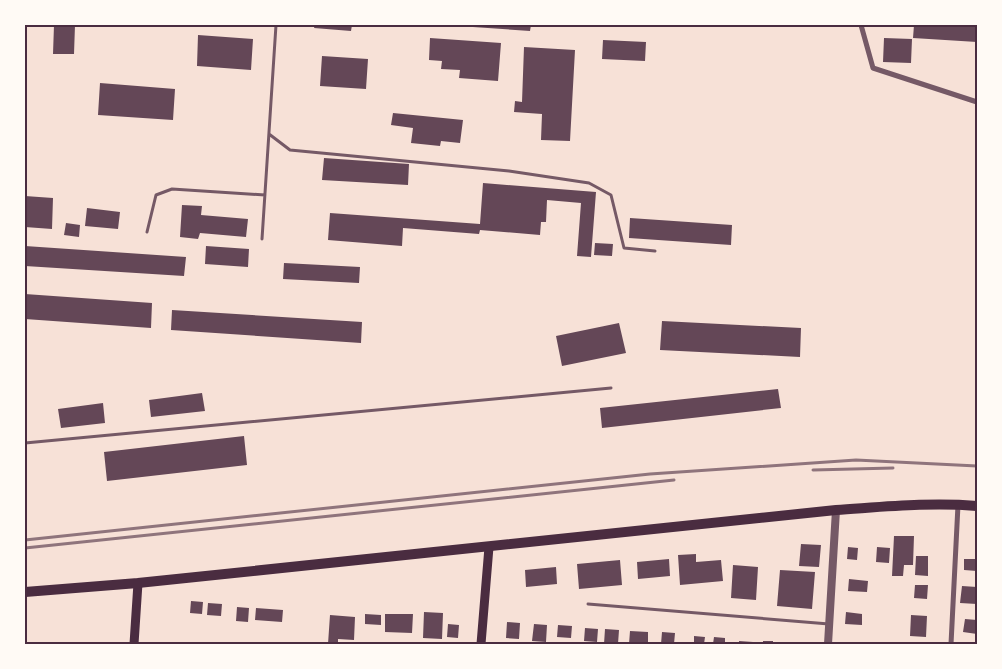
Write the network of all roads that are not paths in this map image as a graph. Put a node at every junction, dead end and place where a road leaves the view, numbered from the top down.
1 (276, 25) edge
2 (861, 25) edge
3 (977, 102) edge
4 (269, 134) junction
5 (265, 195) junction
6 (147, 232) dead end
7 (262, 239) dead end
8 (655, 252) dead end
9 (611, 388) dead end
10 (25, 443) edge
11 (958, 505) junction
12 (977, 506) edge
13 (836, 510) junction
14 (489, 547) junction
15 (138, 582) junction
16 (25, 592) edge
17 (588, 604) dead end
18 (830, 624) junction
19 (134, 644) edge
20 (481, 644) edge
21 (828, 644) edge
22 (951, 644) edge

1 - 4 lane
2 - 3 street
4 - 5 lane
4 - 8 lane
5 - 6 lane
5 - 7 lane
9 - 10 lane
11 - 12 highway
11 - 13 highway
11 - 22 street
13 - 14 highway
13 - 18 street
14 - 15 highway
14 - 20 main road
15 - 16 highway
15 - 19 main road
17 - 18 lane
18 - 21 street

